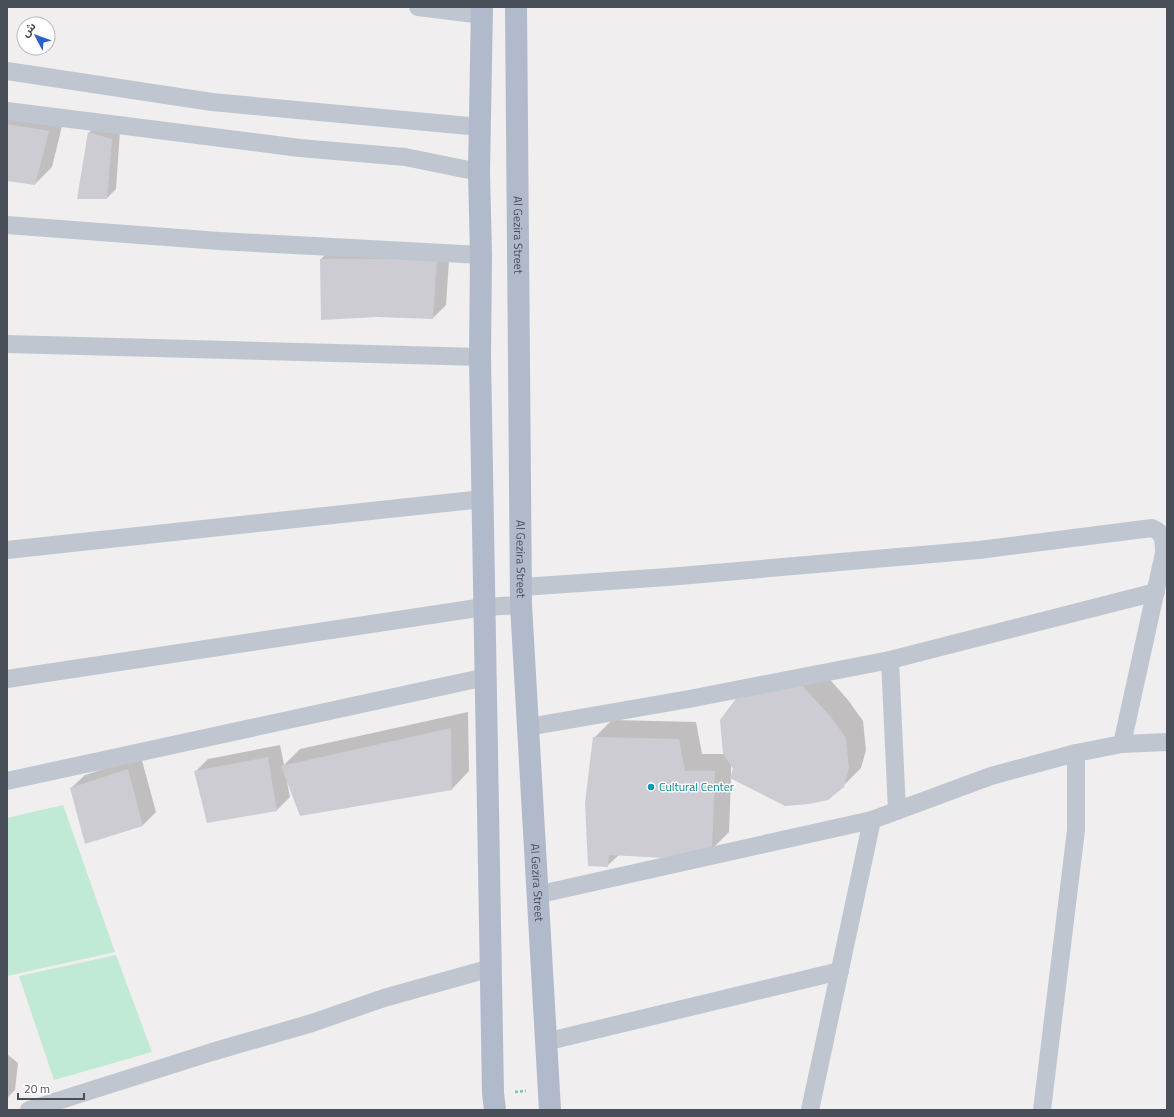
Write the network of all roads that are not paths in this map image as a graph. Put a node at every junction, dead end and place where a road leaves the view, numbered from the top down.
1 (418, 7) edge
2 (516, 7) edge
3 (482, 17) edge
4 (515, 31) junction
5 (7, 71) edge
6 (7, 111) edge
7 (480, 127) junction
8 (479, 172) junction
9 (7, 225) edge
10 (481, 255) junction
11 (7, 344) edge
12 (480, 357) junction
13 (483, 499) junction
14 (7, 550) edge
15 (1156, 592) junction
16 (521, 596) junction
17 (484, 607) junction
18 (890, 660) junction
19 (486, 677) junction
20 (7, 679) edge
21 (528, 727) junction
22 (1167, 742) edge
23 (1122, 744) junction
24 (1076, 752) junction
25 (7, 781) edge
26 (897, 811) junction
27 (872, 820) junction
28 (536, 895) junction
29 (491, 968) junction
30 (840, 971) junction
31 (545, 1042) junction
32 (549, 1100) edge
33 (494, 1101) edge
34 (54, 1106) edge
35 (29, 1110) edge
36 (810, 1110) edge
37 (1042, 1110) edge

1 - 3 street
2 - 4 main road, Al Gezira Street
3 - 4 main road
3 - 7 main road
4 - 16 main road, Al Gezira Street
5 - 7 street
6 - 8 street
7 - 8 main road
8 - 10 main road
9 - 10 street
10 - 12 main road
11 - 12 street
12 - 13 main road
13 - 14 street
13 - 17 main road
15 - 16 street
15 - 18 street
15 - 23 street
16 - 17 street
16 - 21 main road, Al Gezira Street
17 - 19 main road
17 - 20 street
18 - 21 street
18 - 26 street
19 - 25 street
19 - 29 main road
21 - 28 main road, Al Gezira Street
22 - 23 street
23 - 24 street
24 - 26 street
24 - 37 street
26 - 27 street
27 - 28 street
27 - 30 street
28 - 31 main road, Al Gezira Street
29 - 33 main road
29 - 34 street
30 - 31 street
30 - 36 street
31 - 32 main road, Al Gezira Street
34 - 35 street

